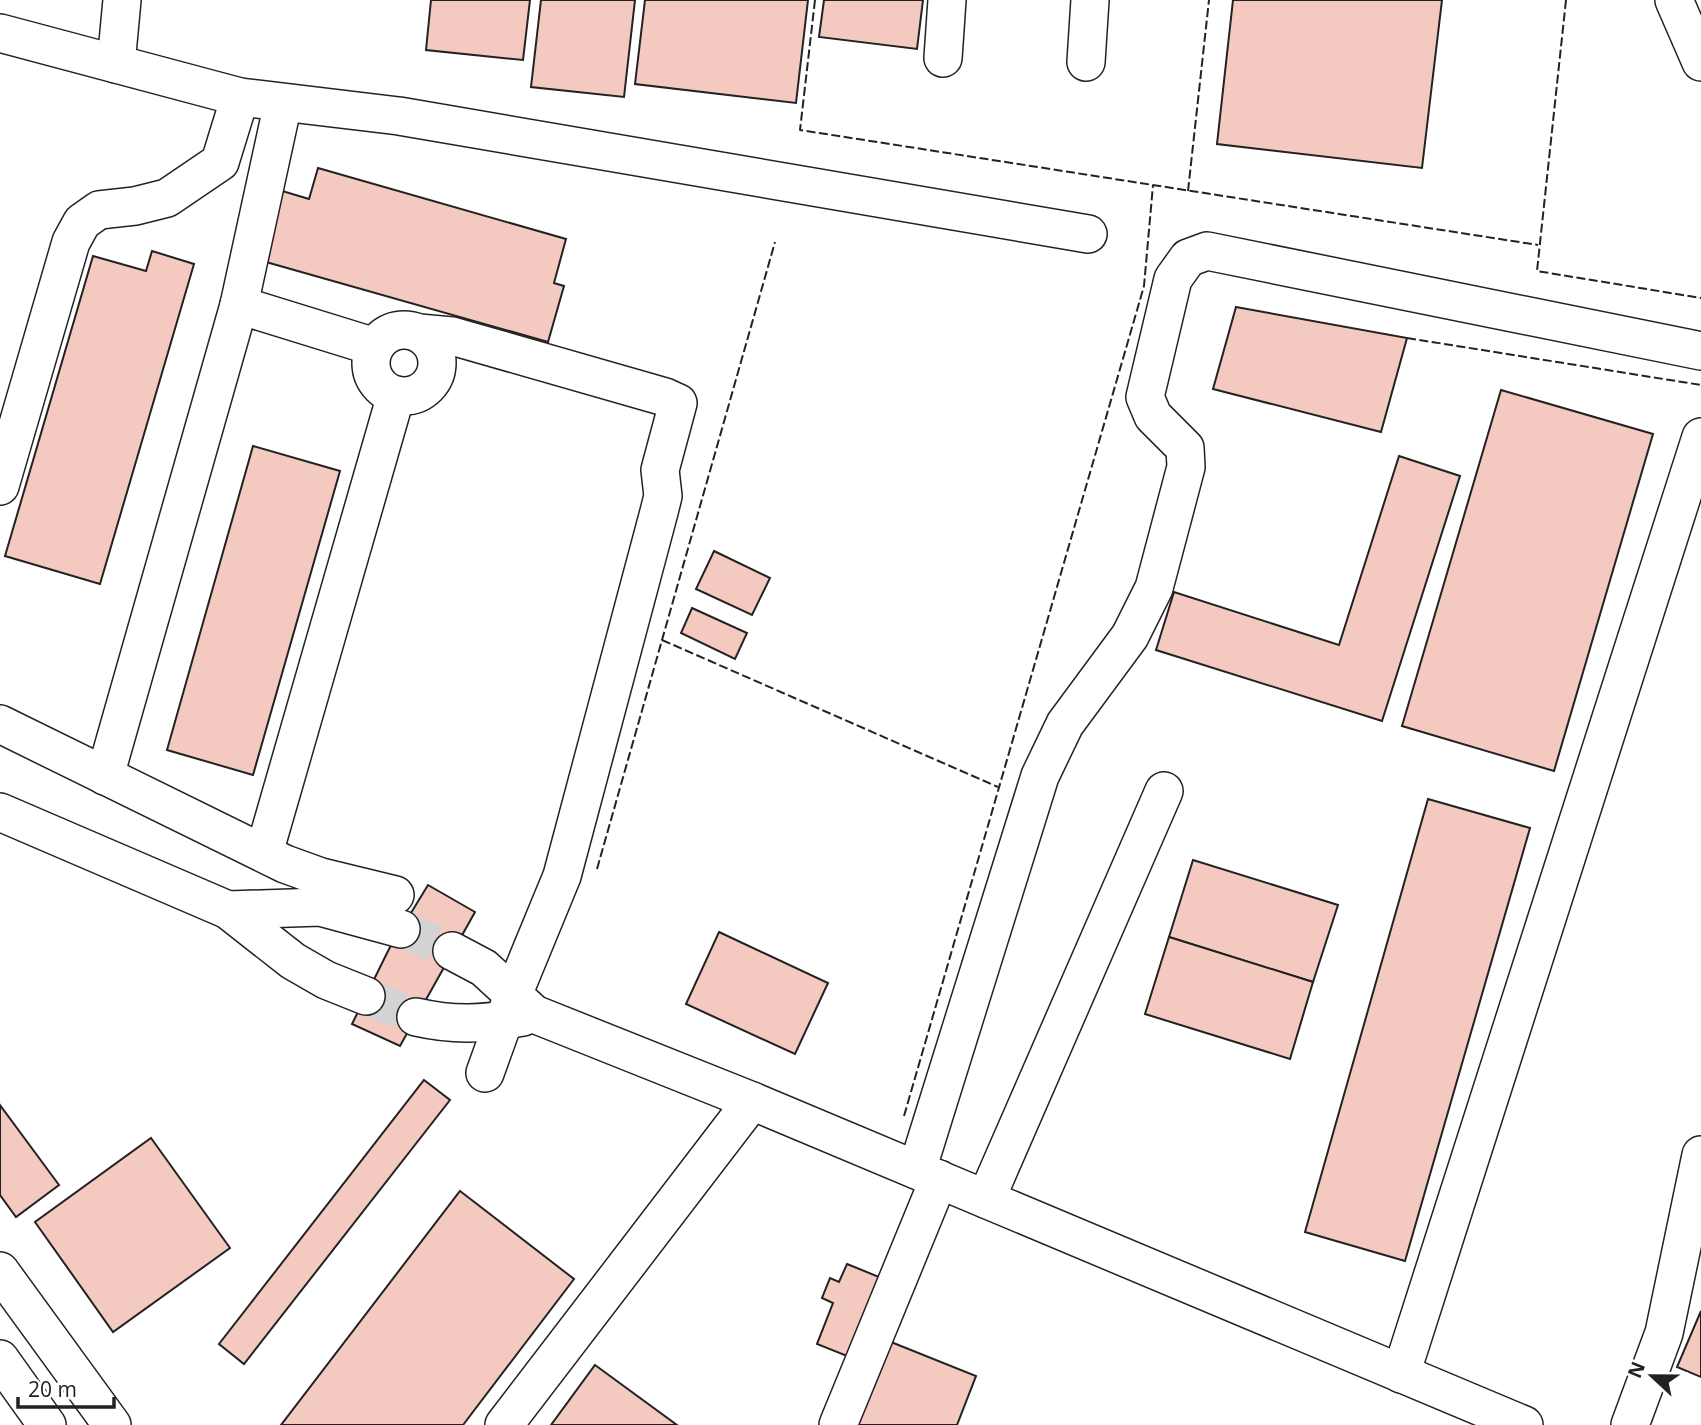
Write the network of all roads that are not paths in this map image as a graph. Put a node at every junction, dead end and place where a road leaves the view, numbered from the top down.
1 (122, 0) edge
2 (947, 0) edge
3 (1090, 0) edge
4 (1674, 0) edge
5 (0, 33) edge
6 (943, 58) dead end
7 (1086, 62) dead end
8 (1701, 62) edge
9 (116, 64) junction
10 (240, 97) junction
11 (283, 103) junction
12 (1088, 234) dead end
13 (239, 305) junction
14 (419, 333) junction
15 (485, 345) junction
16 (374, 346) junction
17 (1701, 351) edge
18 (435, 375) junction
19 (396, 396) junction
20 (1701, 437) edge
21 (0, 486) edge
22 (0, 724) edge
23 (105, 776) junction
24 (1164, 791) dead end
25 (0, 812) edge
26 (264, 853) junction
27 (228, 910) junction
28 (452, 951) tunnel mouth
29 (366, 996) tunnel mouth
30 (517, 1010) junction
31 (416, 1017) tunnel mouth
32 (485, 1073) dead end
33 (752, 1101) junction
34 (1701, 1155) edge
35 (928, 1175) junction
36 (986, 1199) junction
37 (0, 1271) edge
38 (0, 1359) edge
39 (1401, 1374) junction
40 (47, 1425) edge
41 (112, 1425) edge
42 (504, 1425) edge
43 (838, 1425) edge
44 (1524, 1425) edge
45 (1630, 1425) edge

1 - 9 lane
2 - 6 lane
3 - 7 lane
4 - 8 lane
5 - 9 lane
9 - 10 lane
10 - 11 lane
10 - 21 lane
11 - 12 lane
11 - 13 lane
13 - 16 lane
13 - 23 lane
14 - 15 lane
14 - 16 lane
14 - 18 lane
15 - 18 lane
15 - 30 lane
16 - 19 lane
17 - 35 lane
18 - 19 lane
19 - 26 lane
20 - 39 lane
22 - 23 lane
23 - 26 lane
24 - 36 lane
25 - 27 lane
26 - 27 lane
27 - 29 lane
28 - 30 lane
30 - 31 lane
30 - 32 lane
30 - 33 lane
33 - 35 lane
33 - 42 lane
34 - 45 lane
35 - 36 lane
35 - 43 lane
36 - 39 lane
37 - 41 lane
38 - 40 lane
39 - 44 lane

